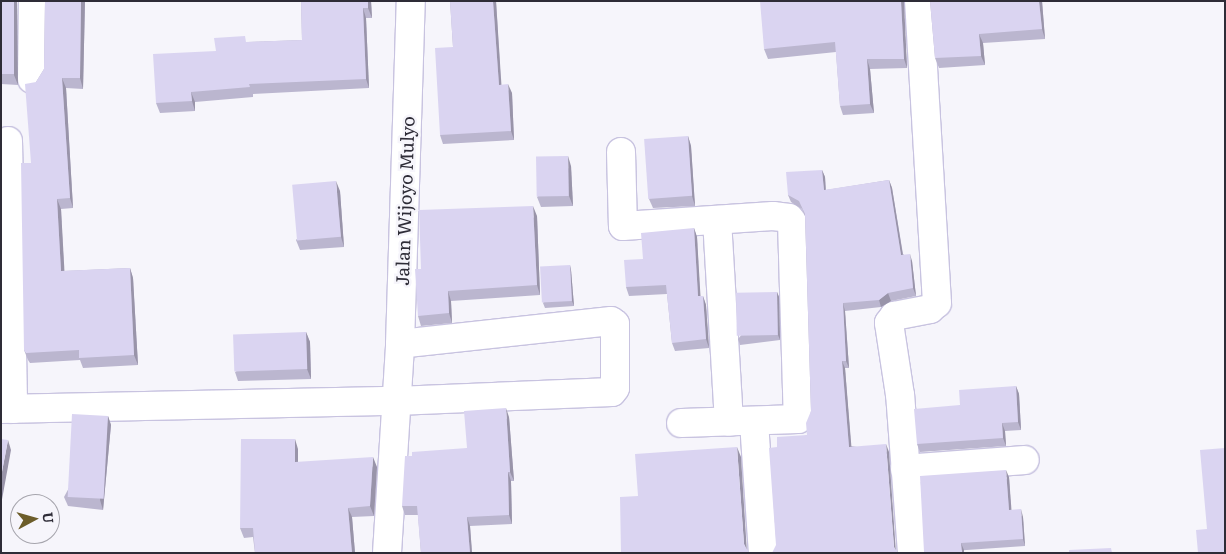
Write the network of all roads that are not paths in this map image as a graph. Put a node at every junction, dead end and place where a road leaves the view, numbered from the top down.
1 (33, 1) edge
2 (411, 1) edge
3 (919, 1) edge
4 (32, 79) dead end
5 (8, 140) dead end
6 (621, 152) dead end
7 (717, 220) junction
8 (400, 344) junction
9 (396, 401) junction
10 (7, 409) edge
11 (742, 422) junction
12 (681, 423) dead end
13 (1025, 460) dead end
14 (905, 469) junction
15 (387, 553) edge
16 (763, 553) edge
17 (912, 553) edge

1 - 4 street
2 - 8 street, Jalan Wijoyo Mulyo
3 - 14 street
5 - 10 street
6 - 7 street
7 - 11 street
7 - 11 street
8 - 9 street, Jalan Wijoyo Mulyo
8 - 9 street
9 - 10 street
9 - 15 street, Jalan Wijoyo Mulyo
11 - 12 street
11 - 16 street
13 - 14 street
14 - 17 street

